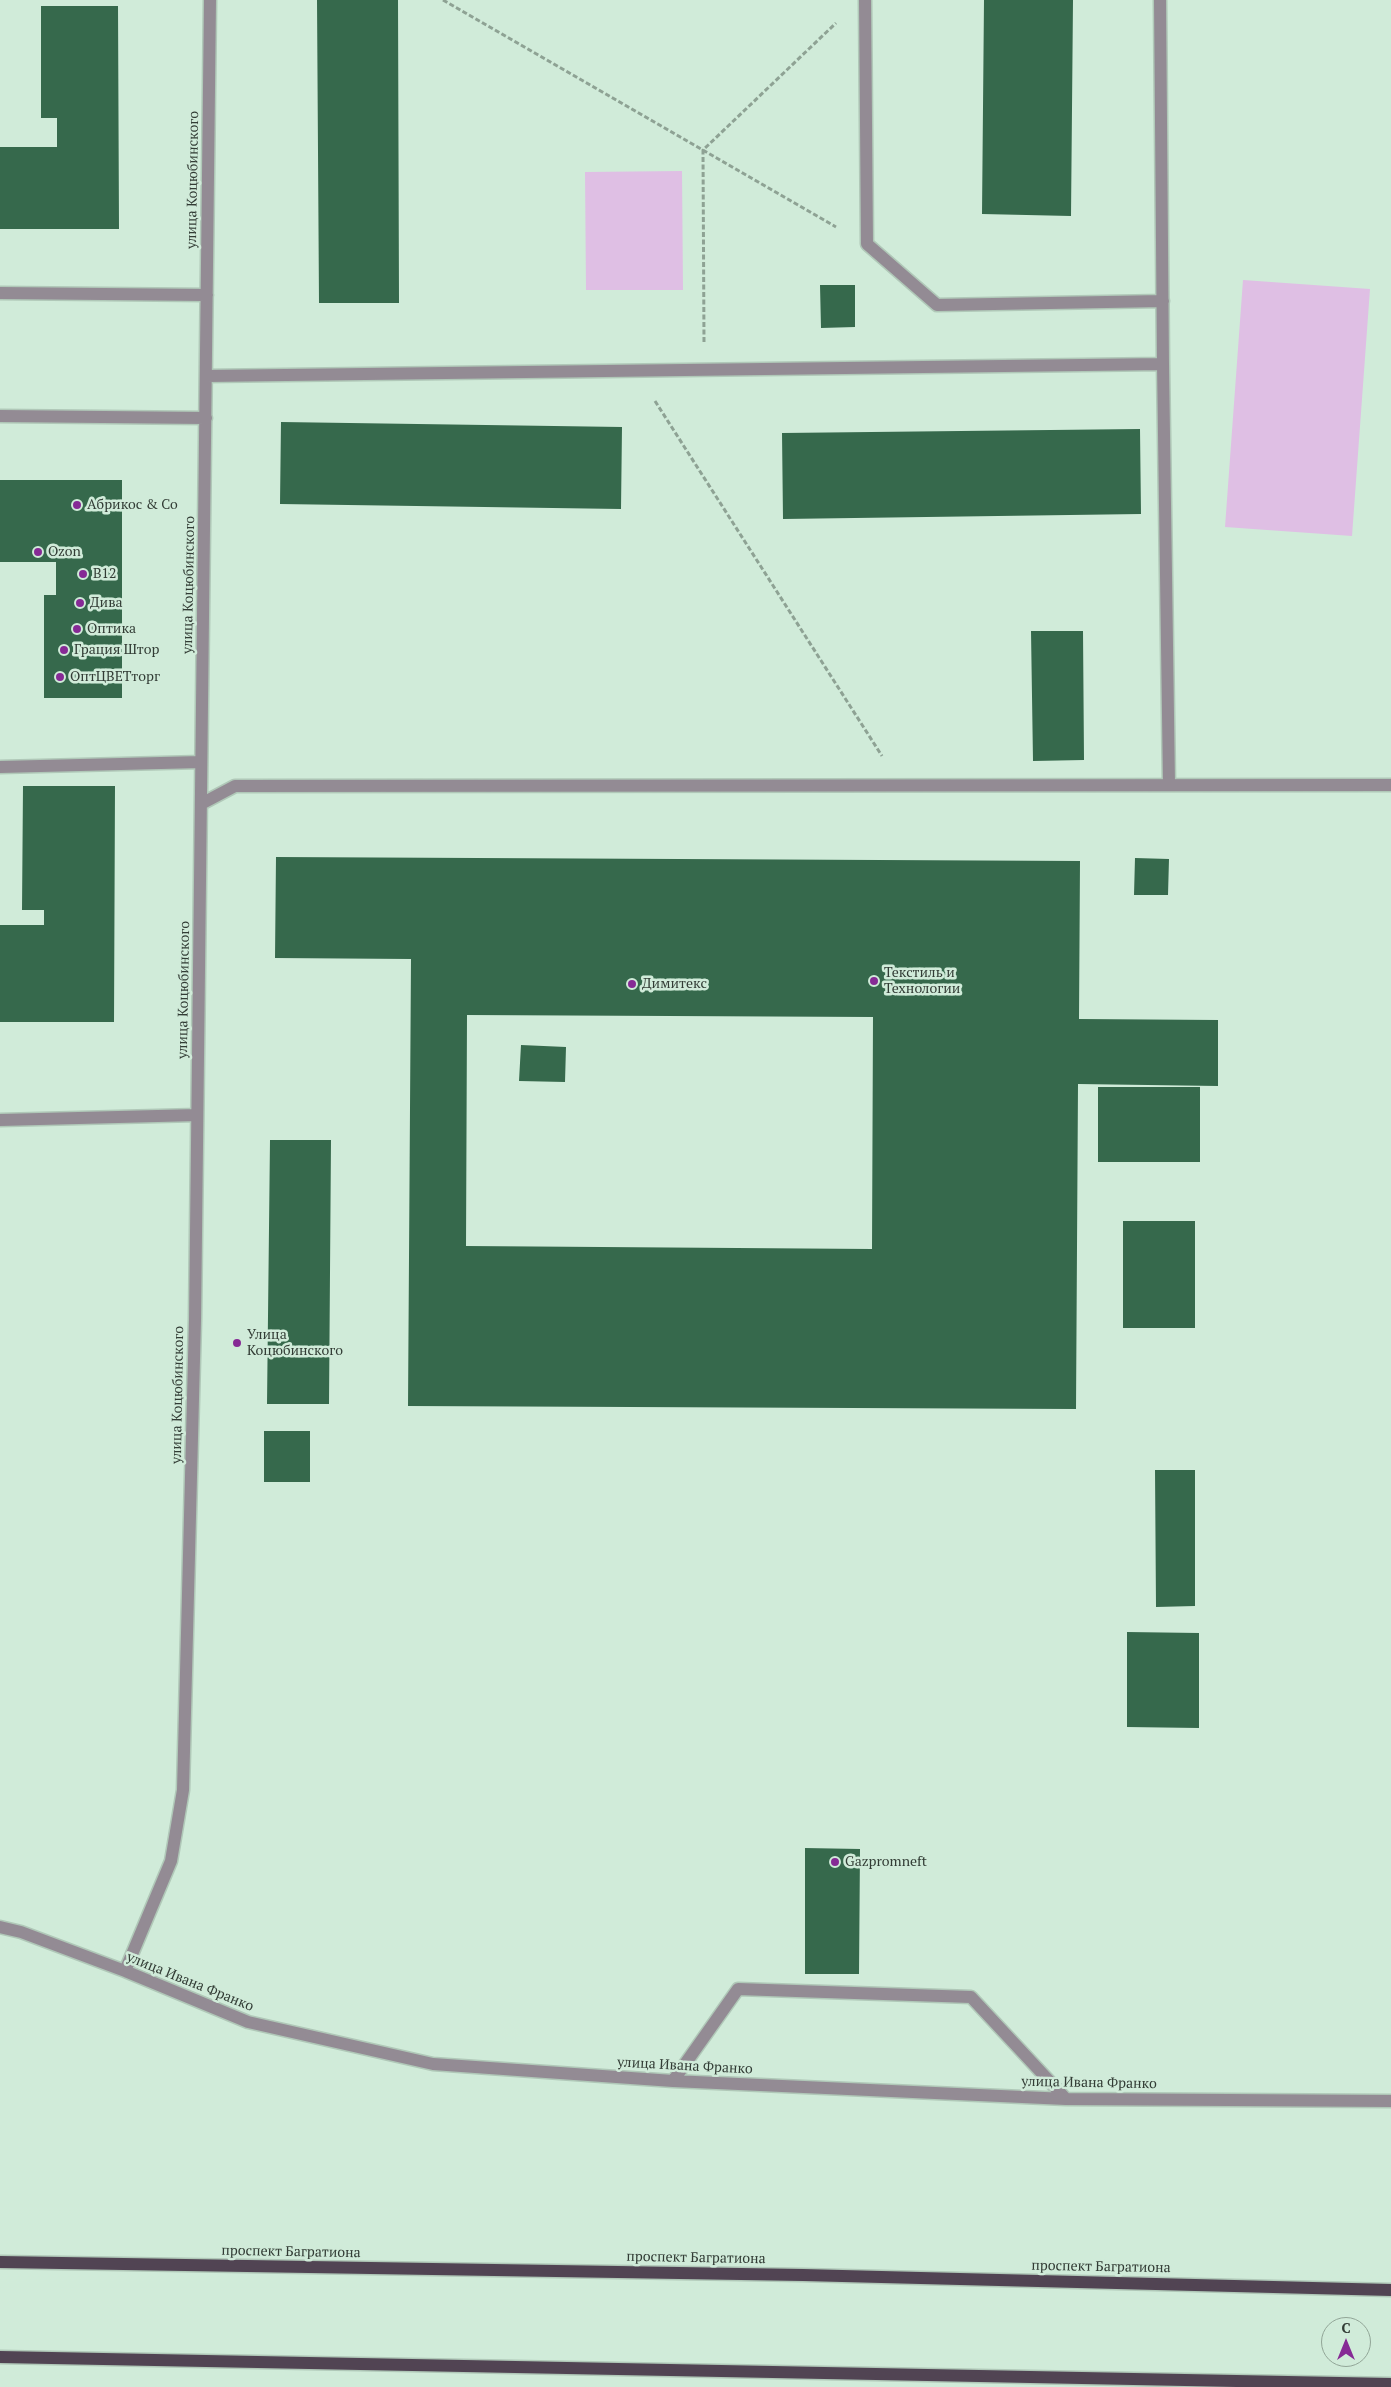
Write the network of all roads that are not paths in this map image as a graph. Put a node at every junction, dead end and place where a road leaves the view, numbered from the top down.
1 (210, 0) edge
2 (865, 0) edge
3 (1160, 0) edge
4 (0, 293) edge
5 (207, 295) junction
6 (1163, 301) junction
7 (1164, 364) junction
8 (206, 376) junction
9 (0, 416) edge
10 (206, 418) junction
11 (202, 762) junction
12 (0, 766) edge
13 (1169, 785) junction
14 (1391, 785) edge
15 (201, 804) junction
16 (197, 1115) junction
17 (0, 1120) edge
18 (0, 1926) edge
19 (125, 1971) junction
20 (673, 2081) junction
21 (1066, 2099) junction
22 (1391, 2101) edge
23 (0, 2262) edge
24 (1391, 2290) edge
25 (0, 2357) edge
26 (1391, 2384) edge

1 - 5 street, улица Коцюбинского
2 - 6 street
3 - 6 street
4 - 5 street
5 - 8 street, улица Коцюбинского
6 - 7 street
7 - 8 street
7 - 13 street
8 - 10 street, улица Коцюбинского
9 - 10 street
10 - 11 street, улица Коцюбинского
11 - 12 street
11 - 15 street, улица Коцюбинского
13 - 14 street
13 - 15 street
15 - 16 street, улица Коцюбинского
16 - 17 street
16 - 19 street, улица Коцюбинского
18 - 19 street, улица Ивана Франко
19 - 20 street, улица Ивана Франко
20 - 21 street, улица Ивана Франко
20 - 21 street
21 - 22 street, улица Ивана Франко
23 - 24 main road, проспект Багратиона
25 - 26 main road

